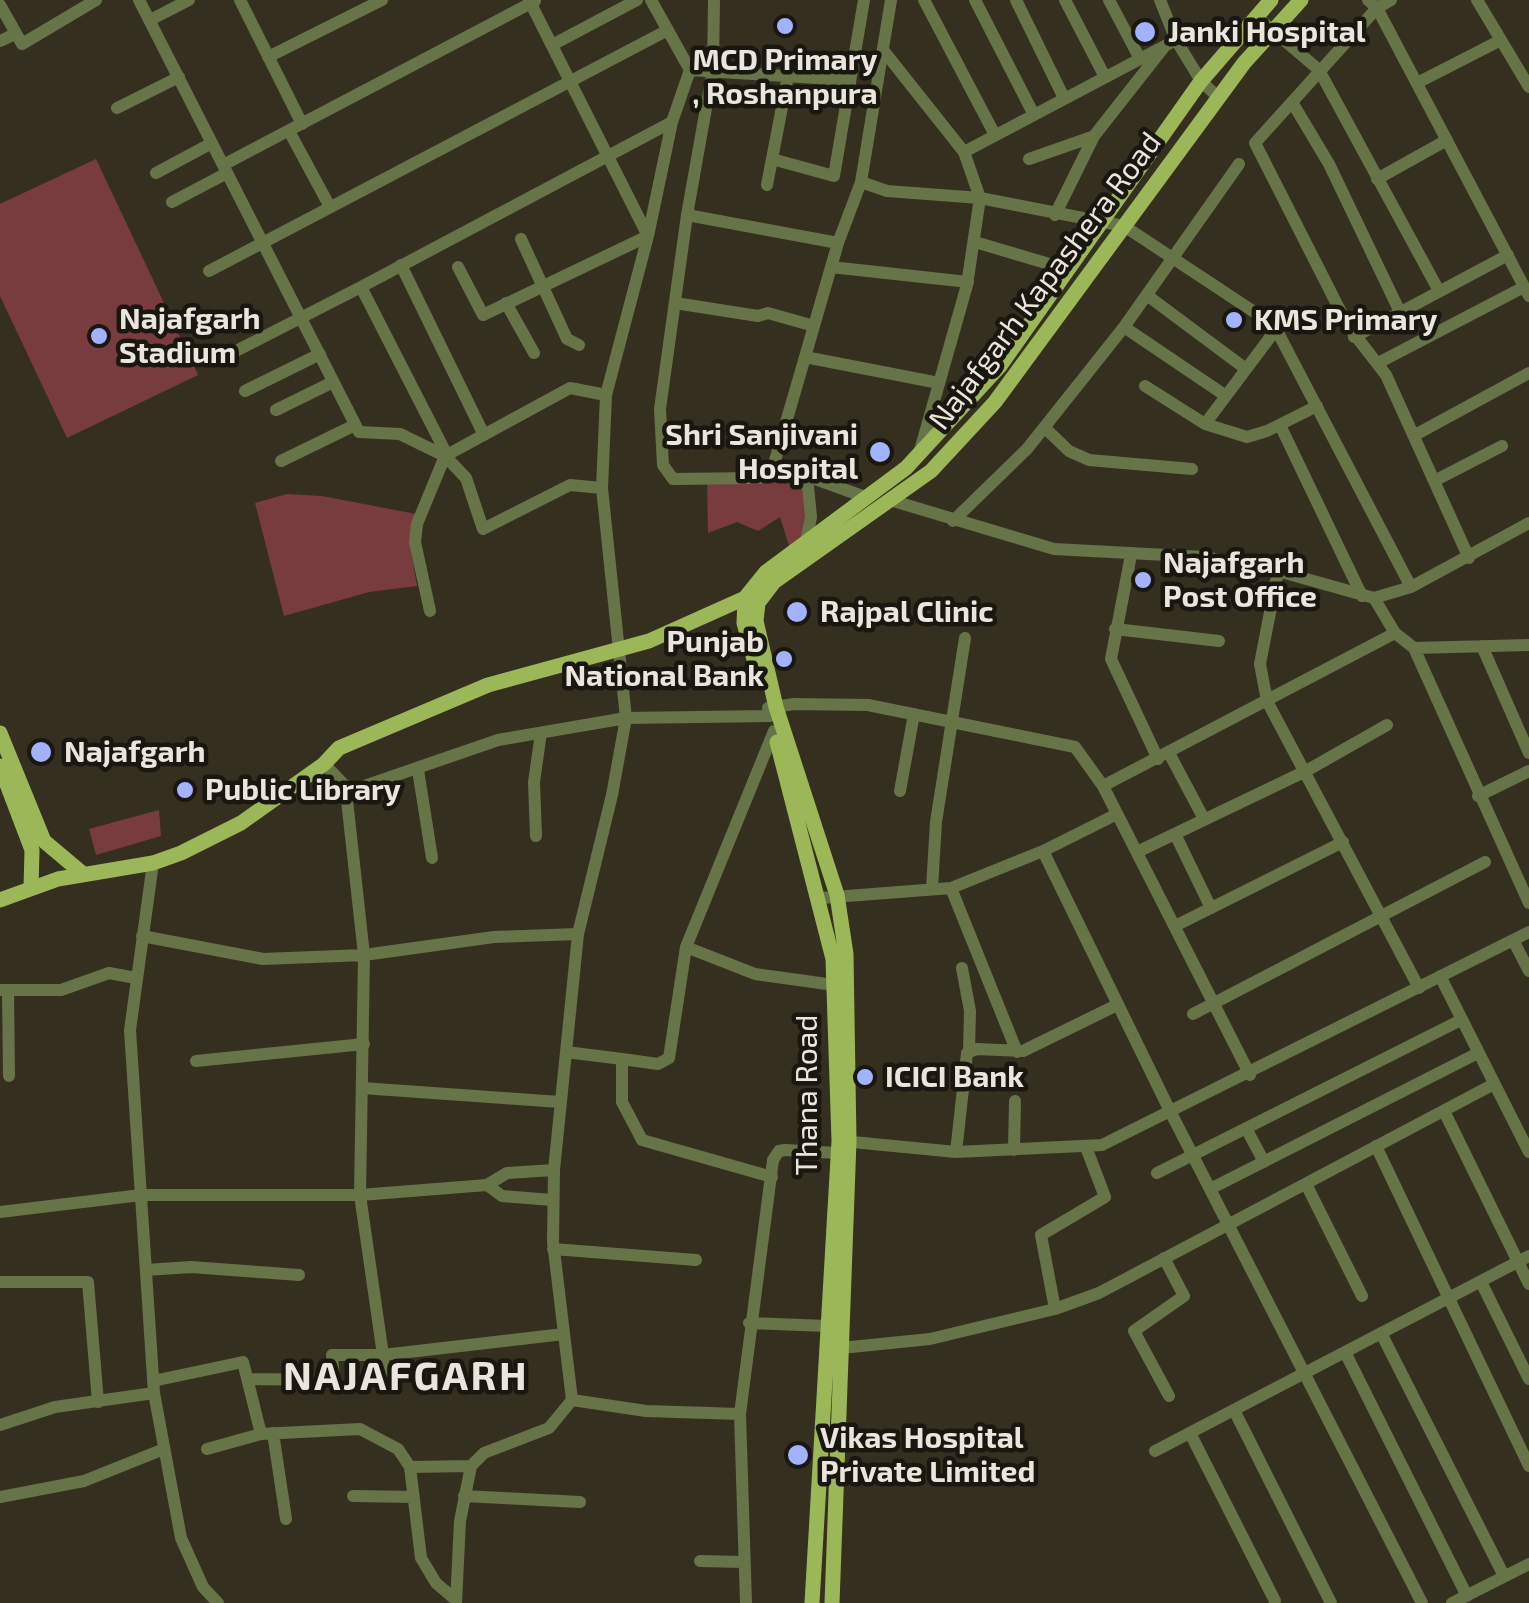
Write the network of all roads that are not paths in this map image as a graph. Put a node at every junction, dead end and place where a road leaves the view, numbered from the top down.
1 (96, 0) edge
2 (140, 0) edge
3 (189, 0) edge
4 (240, 0) edge
5 (382, 0) edge
6 (637, 0) edge
7 (651, 0) edge
8 (714, 0) edge
9 (864, 0) edge
10 (888, 0) edge
11 (924, 0) edge
12 (975, 0) edge
13 (1016, 0) edge
14 (1065, 0) edge
15 (1109, 0) edge
16 (1271, 0) edge
17 (1391, 0) edge
18 (1477, 0) edge
19 (533, 1) edge
20 (1165, 2) edge
21 (1291, 3) edge
22 (1373, 4) edge
23 (0, 5) edge
24 (1257, 16) junction
25 (150, 20) junction
26 (1273, 30) junction
27 (666, 32) junction
28 (15, 34) junction
29 (1501, 40) junction
30 (0, 41) edge
31 (1171, 43) junction
32 (552, 45) junction
33 (883, 50) junction
34 (268, 56) junction
35 (1139, 57) junction
36 (713, 68) junction
37 (690, 70) junction
38 (1319, 70) junction
39 (788, 76) junction
40 (1104, 76) junction
41 (178, 77) junction
42 (848, 80) junction
43 (1201, 81) junction
44 (570, 82) junction
45 (1416, 82) junction
46 (1529, 87) edge
47 (1064, 98) junction
48 (1219, 98) junction
49 (1292, 102) junction
50 (117, 108) dead end
51 (1034, 115) junction
52 (672, 122) junction
53 (302, 124) junction
54 (289, 131) junction
55 (995, 135) junction
56 (1094, 136) junction
57 (1447, 140) junction
58 (212, 143) junction
59 (964, 152) junction
60 (608, 156) junction
61 (772, 159) junction
62 (1029, 159) dead end
63 (1239, 164) dead end
64 (226, 169) junction
65 (156, 173) dead end
66 (1377, 179) junction
67 (861, 182) junction
68 (766, 185) dead end
69 (980, 198) junction
70 (172, 202) dead end
71 (330, 207) junction
72 (1056, 215) junction
73 (686, 216) junction
74 (1099, 222) junction
75 (1124, 226) junction
76 (648, 236) junction
77 (520, 239) dead end
78 (262, 242) junction
79 (975, 242) junction
80 (838, 243) junction
81 (1508, 255) junction
82 (1177, 256) junction
83 (401, 265) junction
84 (458, 267) dead end
85 (831, 267) junction
86 (209, 270) dead end
87 (1066, 270) junction
88 (968, 282) junction
89 (542, 286) junction
90 (361, 287) junction
91 (1439, 292) junction
92 (1527, 292) edge
93 (1148, 296) junction
94 (506, 303) junction
95 (675, 303) junction
96 (1400, 312) junction
97 (301, 318) junction
98 (814, 326) junction
99 (1124, 327) junction
100 (1277, 328) junction
101 (1354, 337) junction
102 (579, 345) dead end
103 (234, 352) dead end
104 (534, 353) dead end
105 (320, 354) junction
106 (805, 357) junction
107 (1378, 363) junction
108 (1246, 369) junction
109 (1529, 373) edge
110 (334, 382) junction
111 (940, 383) junction
112 (1145, 386) dead end
113 (245, 391) dead end
114 (606, 396) junction
115 (1226, 396) junction
116 (1318, 406) junction
117 (276, 410) dead end
118 (1204, 424) junction
119 (355, 425) junction
120 (1280, 425) junction
121 (1045, 428) junction
122 (484, 435) junction
123 (1415, 435) junction
124 (1502, 446) dead end
125 (919, 455) junction
126 (446, 456) junction
127 (281, 461) dead end
128 (774, 464) junction
129 (1192, 469) dead end
130 (807, 476) junction
131 (1436, 480) junction
132 (602, 488) junction
133 (865, 497) junction
134 (890, 500) junction
135 (953, 521) junction
136 (1529, 523) edge
137 (806, 542) junction
138 (1130, 555) junction
139 (1470, 558) junction
140 (1278, 571) junction
141 (1411, 587) junction
142 (1368, 597) junction
143 (752, 600) junction
144 (430, 612) dead end
145 (1115, 629) junction
146 (1395, 633) junction
147 (965, 638) dead end
148 (1219, 641) dead end
149 (1529, 645) edge
150 (1482, 646) junction
151 (1414, 648) junction
152 (620, 649) junction
153 (1267, 701) junction
154 (914, 714) junction
155 (772, 716) junction
156 (626, 718) junction
157 (949, 723) junction
158 (1386, 725) dead end
159 (542, 732) junction
160 (0, 733) edge
161 (1529, 753) edge
162 (1164, 756) junction
163 (324, 764) junction
164 (0, 766) edge
165 (418, 770) junction
166 (1306, 771) junction
167 (1529, 771) edge
168 (9, 783) edge
169 (1102, 786) junction
170 (346, 790) junction
171 (900, 791) dead end
172 (1478, 796) junction
173 (1116, 814) junction
174 (1204, 820) junction
175 (1175, 834) junction
176 (536, 836) dead end
177 (1343, 842) junction
178 (1043, 851) junction
179 (1137, 852) junction
180 (432, 858) dead end
181 (1485, 862) dead end
182 (152, 863) junction
183 (82, 873) junction
184 (31, 888) junction
185 (932, 888) junction
186 (951, 888) junction
187 (829, 896) junction
188 (0, 900) edge
189 (1529, 902) edge
190 (1211, 908) junction
191 (1382, 916) junction
192 (1175, 926) junction
193 (1529, 932) edge
194 (578, 934) junction
195 (142, 936) junction
196 (1513, 940) junction
197 (686, 948) junction
198 (364, 956) junction
199 (962, 968) dead end
200 (1529, 971) edge
201 (1440, 976) junction
202 (136, 978) junction
203 (834, 984) junction
204 (1420, 988) junction
205 (4, 990) edge
206 (1212, 1004) junction
207 (1117, 1005) junction
208 (1193, 1014) dead end
209 (1461, 1020) junction
210 (364, 1044) junction
211 (566, 1052) junction
212 (969, 1052) junction
213 (1017, 1052) junction
214 (1478, 1053) junction
215 (622, 1059) junction
216 (196, 1061) dead end
217 (1250, 1075) junction
218 (9, 1076) dead end
219 (1494, 1084) junction
220 (362, 1088) junction
221 (1015, 1101) dead end
222 (560, 1102) junction
223 (1444, 1110) junction
224 (1171, 1114) junction
225 (1246, 1128) junction
226 (842, 1145) junction
227 (1376, 1146) junction
228 (1086, 1147) junction
229 (1014, 1150) junction
230 (956, 1152) junction
231 (1529, 1152) edge
232 (1192, 1154) junction
233 (1264, 1162) junction
234 (554, 1170) junction
235 (1157, 1173) dead end
236 (772, 1177) junction
237 (488, 1184) junction
238 (1306, 1184) junction
239 (1210, 1189) junction
240 (141, 1195) junction
241 (360, 1195) junction
242 (552, 1200) junction
243 (0, 1212) edge
244 (1229, 1225) junction
245 (554, 1249) junction
246 (1164, 1258) junction
247 (1523, 1259) edge
248 (696, 1260) dead end
249 (146, 1270) junction
250 (299, 1275) dead end
251 (0, 1282) edge
252 (1480, 1282) junction
253 (1529, 1284) edge
254 (1362, 1296) dead end
255 (1447, 1301) junction
256 (1054, 1309) junction
257 (748, 1323) junction
258 (827, 1326) junction
259 (1381, 1333) junction
260 (564, 1334) junction
261 (841, 1348) junction
262 (1345, 1352) junction
263 (382, 1355) junction
264 (1304, 1373) junction
265 (249, 1379) junction
266 (1529, 1379) edge
267 (384, 1382) dead end
268 (154, 1387) junction
269 (1169, 1396) dead end
270 (572, 1400) junction
271 (98, 1402) junction
272 (1234, 1410) junction
273 (740, 1414) junction
274 (0, 1425) edge
275 (267, 1433) junction
276 (1190, 1433) junction
277 (164, 1449) junction
278 (207, 1449) dead end
279 (1156, 1451) dead end
280 (471, 1466) junction
281 (1529, 1466) edge
282 (410, 1467) junction
283 (354, 1496) dead end
284 (464, 1496) junction
285 (0, 1497) edge
286 (414, 1497) junction
287 (580, 1502) dead end
288 (286, 1518) dead end
289 (700, 1561) dead end
290 (742, 1562) junction
291 (1529, 1564) edge
292 (1504, 1576) junction
293 (1467, 1596) junction
294 (456, 1602) edge
295 (1275, 1602) edge
296 (218, 1603) edge
297 (746, 1603) edge
298 (812, 1603) edge
299 (832, 1603) edge
300 (1332, 1603) edge
301 (1422, 1603) edge
302 (1452, 1603) edge

1 - 28 street
2 - 25 street
3 - 25 street
4 - 34 street
5 - 34 street
6 - 32 street
7 - 27 street
8 - 36 street
9 - 42 street
10 - 33 street
11 - 55 street
12 - 51 street
13 - 47 street
14 - 40 street
15 - 35 street
16 - 24 main road, Najafgarh Kapashera Road
17 - 22 street
18 - 29 street
19 - 32 street
19 - 53 street
20 - 31 street
21 - 26 main road, Najafgarh Kapashera Road
22 - 38 street
22 - 45 street
23 - 28 street
24 - 26 street
24 - 43 main road, Najafgarh Kapashera Road
25 - 41 street
26 - 38 street
26 - 48 main road, Najafgarh Kapashera Road
27 - 37 street
27 - 44 street
28 - 30 street
29 - 45 street
29 - 46 street
31 - 35 street
31 - 43 street
31 - 56 street
32 - 44 street
33 - 59 street
33 - 67 street
34 - 53 street
35 - 40 street
36 - 37 street
36 - 39 street
36 - 73 street
37 - 52 street
38 - 49 street
38 - 66 street
39 - 42 street
39 - 61 street
40 - 47 street
41 - 50 street
41 - 58 street
42 - 61 street
43 - 48 street
43 - 74 main road, Najafgarh Kapashera Road
44 - 60 street
44 - 71 street
45 - 57 street
47 - 51 street
48 - 75 main road, Najafgarh Kapashera Road
49 - 96 street
49 - 101 street
51 - 55 street
52 - 60 street
52 - 76 street
53 - 54 street
54 - 64 street
54 - 71 street
55 - 59 street
56 - 62 street
56 - 72 street
57 - 66 street
57 - 81 street
58 - 64 street
58 - 65 street
59 - 69 street
60 - 76 street
60 - 83 street
61 - 68 street
63 - 82 street
64 - 70 street
64 - 78 street
66 - 91 street
67 - 69 street
67 - 80 street
69 - 72 street
69 - 79 street
71 - 78 street
72 - 74 street
73 - 80 street
73 - 95 street
74 - 75 street
74 - 87 main road, Najafgarh Kapashera Road
75 - 82 street
75 - 134 main road, Najafgarh Kapashera Road
76 - 89 street
76 - 114 street
77 - 89 street
78 - 86 street
78 - 97 street
79 - 87 street
79 - 88 street
80 - 85 street
81 - 91 street
81 - 92 street
82 - 93 street
82 - 100 street
83 - 90 street
83 - 122 street
84 - 94 street
85 - 88 street
85 - 98 street
87 - 125 main road, Najafgarh Kapashera Road
88 - 111 street
89 - 94 street
89 - 102 street
90 - 97 street
90 - 126 street
91 - 96 street
92 - 107 street
93 - 99 street
93 - 108 street
94 - 104 street
95 - 98 street
95 - 128 street
96 - 101 street
97 - 103 street
97 - 105 street
98 - 106 street
99 - 115 street
99 - 121 street
100 - 108 street
100 - 116 street
101 - 107 street
105 - 110 street
105 - 113 street
106 - 111 street
106 - 128 street
107 - 123 street
108 - 115 street
109 - 123 street
110 - 117 street
110 - 119 street
111 - 125 street
112 - 118 street
114 - 122 street
114 - 132 street
115 - 118 street
116 - 120 street
116 - 141 street
118 - 120 street
119 - 126 street
119 - 127 street
120 - 142 street
121 - 129 street
121 - 135 street
122 - 126 street
123 - 131 street
124 - 131 street
125 - 133 main road, Najafgarh Kapashera Road
126 - 132 street
126 - 144 street
128 - 130 street
130 - 133 street
130 - 137 street
131 - 139 street
132 - 152 street
133 - 137 main road, Najafgarh Kapashera Road
134 - 135 street
134 - 143 main road, Najafgarh Kapashera Road
135 - 138 street
136 - 139 street
137 - 143 main road, Najafgarh Kapashera Road
138 - 140 street
138 - 145 street
139 - 141 street
140 - 142 street
140 - 153 street
141 - 142 street
142 - 146 street
143 - 152 main road
143 - 155 main road, Thana Road
145 - 148 street
145 - 162 street
146 - 151 street
146 - 153 street
147 - 157 street
149 - 150 street
150 - 151 street
150 - 161 street
151 - 172 street
152 - 156 street
152 - 163 main road
153 - 162 street
153 - 166 street
154 - 155 street
154 - 157 street
154 - 171 street
155 - 156 street
155 - 187 main road, Thana Road
155 - 187 main road
155 - 197 street
156 - 159 street
156 - 194 street
157 - 169 street
157 - 185 street
158 - 166 street
159 - 165 street
159 - 176 street
160 - 168 main road
162 - 169 street
162 - 174 street
163 - 170 street
163 - 182 main road
164 - 168 main road
165 - 170 street
165 - 180 street
166 - 174 street
166 - 177 street
167 - 172 street
168 - 183 main road
168 - 184 main road
169 - 173 street
170 - 198 street
172 - 189 street
173 - 178 street
173 - 179 street
174 - 175 street
175 - 179 street
175 - 190 street
177 - 190 street
177 - 191 street
178 - 186 street
178 - 207 street
179 - 192 street
181 - 191 street
182 - 183 main road
182 - 195 street
183 - 184 main road
184 - 188 main road
185 - 186 street
185 - 187 street
186 - 213 street
187 - 203 main road, Thana Road
187 - 226 main road
190 - 192 street
191 - 204 street
191 - 206 street
192 - 206 street
193 - 196 street
194 - 198 street
194 - 211 street
195 - 198 street
195 - 202 street
196 - 200 street
196 - 201 street
197 - 203 street
197 - 215 street
198 - 210 street
199 - 212 street
201 - 204 street
201 - 209 street
202 - 205 street
202 - 240 street
203 - 226 main road, Thana Road
204 - 217 street
205 - 218 street
206 - 208 street
206 - 217 street
207 - 213 street
207 - 224 street
209 - 214 street
209 - 225 street
210 - 216 street
210 - 220 street
211 - 215 street
211 - 222 street
212 - 213 street
212 - 230 street
214 - 219 street
214 - 233 street
215 - 236 street
217 - 224 street
219 - 223 street
219 - 231 street
220 - 222 street
220 - 241 street
221 - 229 street
222 - 234 street
223 - 227 street
223 - 247 street
224 - 228 street
224 - 232 street
225 - 232 street
225 - 233 street
226 - 230 street
226 - 236 street
226 - 258 main road, Thana Road
226 - 261 main road
227 - 238 street
227 - 255 street
228 - 229 street
228 - 256 street
229 - 230 street
232 - 235 street
232 - 239 street
233 - 239 street
234 - 237 street
234 - 242 street
236 - 257 street
237 - 241 street
237 - 242 street
238 - 244 street
238 - 254 street
239 - 244 street
240 - 241 street
240 - 243 street
240 - 249 street
241 - 263 street
242 - 245 street
244 - 246 street
244 - 264 street
245 - 248 street
245 - 260 street
246 - 256 street
246 - 269 street
247 - 252 street
247 - 253 street
249 - 250 street
249 - 268 street
251 - 271 street
252 - 255 street
252 - 266 street
255 - 259 street
255 - 281 street
256 - 261 street
257 - 258 street
257 - 273 street
258 - 298 main road, Thana Road
259 - 262 street
259 - 292 street
260 - 263 street
260 - 270 street
261 - 299 main road
262 - 264 street
262 - 293 street
263 - 265 street
263 - 267 street
264 - 272 street
264 - 301 street
265 - 268 street
265 - 275 street
268 - 271 street
268 - 277 street
270 - 273 street
270 - 280 street
271 - 274 street
272 - 276 street
272 - 300 street
273 - 290 street
275 - 278 street
275 - 282 street
275 - 288 street
276 - 279 street
276 - 295 street
277 - 285 street
277 - 296 street
280 - 282 street
280 - 284 street
282 - 286 street
283 - 286 street
284 - 287 street
284 - 294 street
286 - 294 street
289 - 290 street
290 - 297 street
291 - 292 street
292 - 293 street
293 - 302 street

